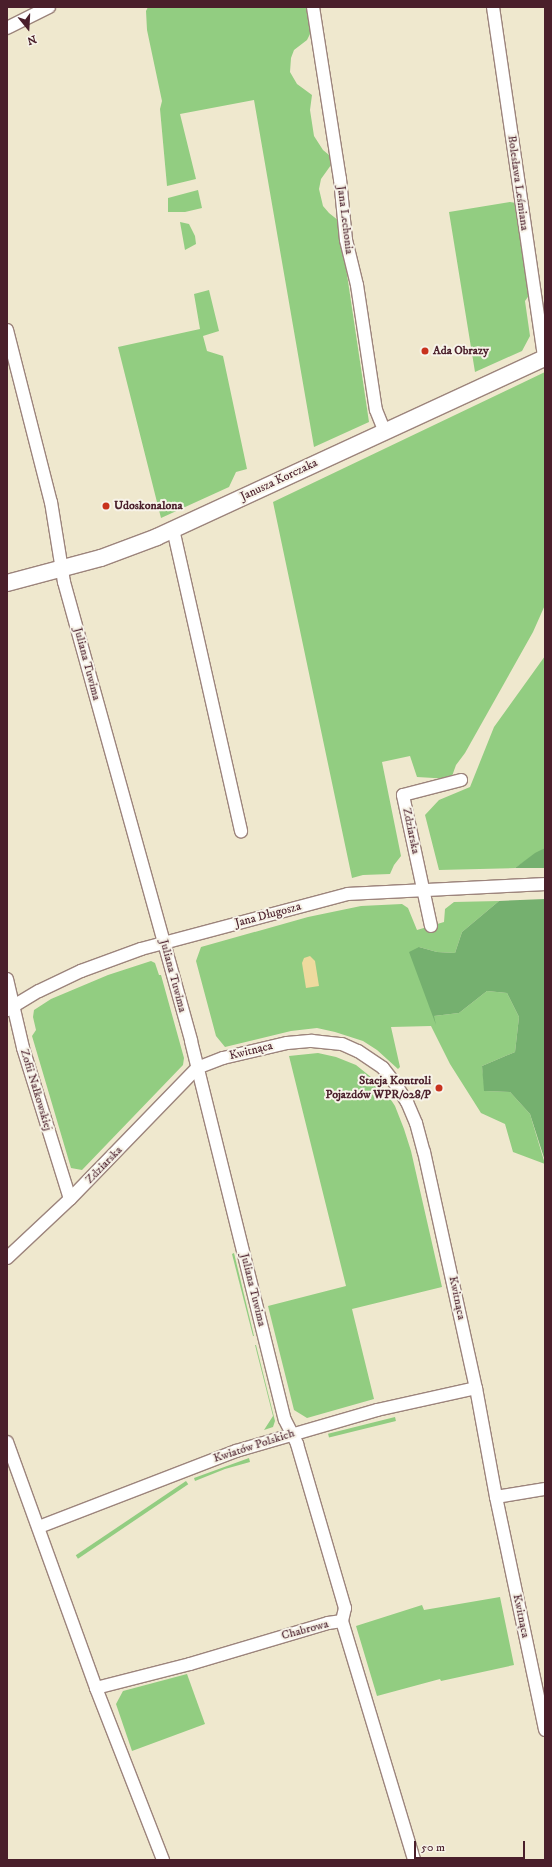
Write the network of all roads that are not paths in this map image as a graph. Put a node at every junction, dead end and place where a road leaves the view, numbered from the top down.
1 (49, 7) edge
2 (313, 7) edge
3 (493, 7) edge
4 (7, 28) edge
5 (7, 330) edge
6 (544, 358) joint
7 (385, 432) junction
8 (173, 530) junction
9 (63, 568) junction
10 (7, 583) edge
11 (461, 780) dead end
12 (241, 831) dead end
13 (545, 884) edge
14 (423, 890) junction
15 (430, 926) dead end
16 (164, 943) junction
17 (7, 979) edge
18 (10, 1008) edge
19 (197, 1068) junction
20 (70, 1199) junction
21 (7, 1258) edge
22 (476, 1388) junction
23 (291, 1434) junction
24 (7, 1442) edge
25 (545, 1489) edge
26 (496, 1497) junction
27 (39, 1527) junction
28 (342, 1621) junction
29 (96, 1688) junction
30 (545, 1730) edge
31 (163, 1860) edge
32 (414, 1860) edge

1 - 4 street
2 - 7 street, Jana Lechonia
3 - 6 street, Bolesława Leśmiana
5 - 9 street, Juliana Tuwima
6 - 7 street, Janusza Korczaka
7 - 8 street, Janusza Korczaka
8 - 9 street, Janusza Korczaka
8 - 12 street
9 - 10 street, Janusza Korczaka
9 - 16 street, Juliana Tuwima
11 - 14 street, Zdziarska
13 - 14 street, Jana Długosza
14 - 15 street, Zdziarska
14 - 16 street, Jana Długosza
16 - 18 street, Jana Długosza
16 - 19 street, Juliana Tuwima
17 - 18 street, Zofii Nałkowskiej
18 - 20 street, Zofii Nałkowskiej
19 - 20 street, Zdziarska
19 - 22 street, Kwitnąca
19 - 23 street, Juliana Tuwima
20 - 21 street, Zdziarska
22 - 23 street, Kwiatów Polskich
22 - 26 street, Kwitnąca
23 - 27 street, Kwiatów Polskich
23 - 28 street, Juliana Tuwima
24 - 27 street
25 - 26 street
26 - 30 street, Kwitnąca
27 - 29 street
28 - 29 street, Chabrowa
28 - 32 street, Chabrowa
29 - 31 street

